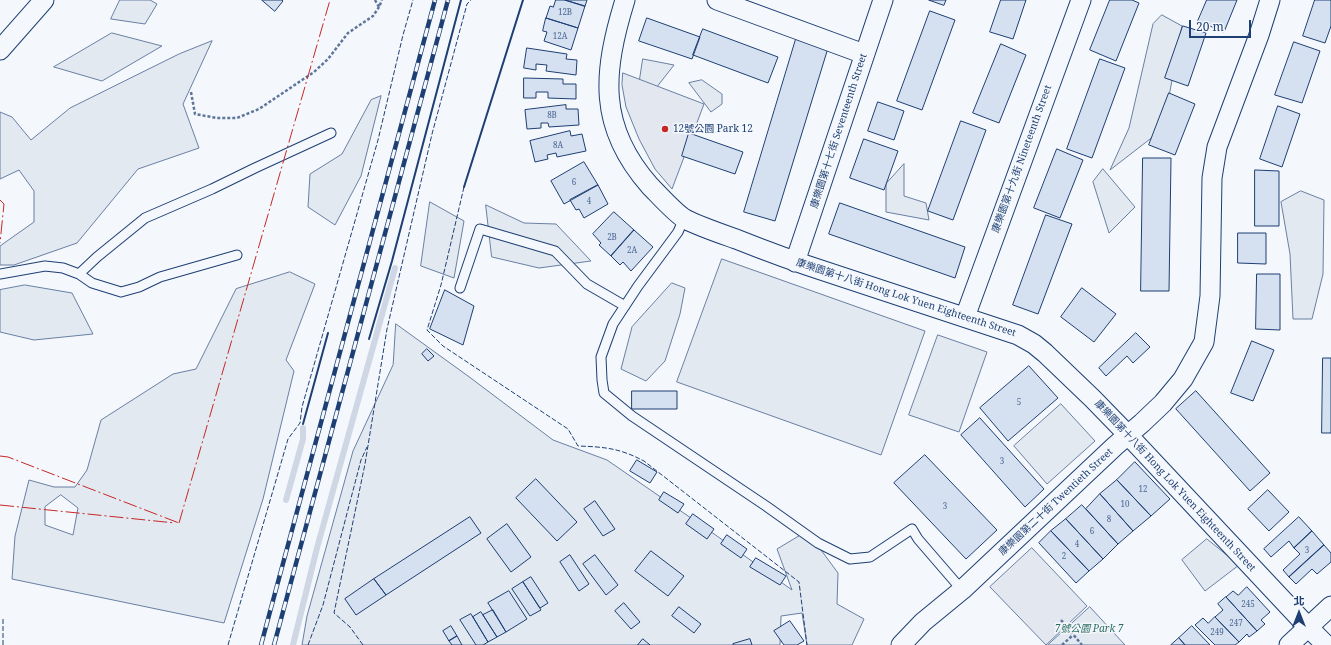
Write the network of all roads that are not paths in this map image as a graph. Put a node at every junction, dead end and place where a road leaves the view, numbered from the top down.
1 (44, 0) edge
2 (625, 0) edge
3 (717, 0) edge
4 (883, 0) edge
5 (1081, 0) edge
6 (1270, 0) edge
7 (0, 50) edge
8 (864, 54) junction
9 (331, 133) dead end
10 (684, 218) junction
11 (237, 255) dead end
12 (796, 262) junction
13 (0, 274) edge
14 (79, 274) junction
15 (460, 288) dead end
16 (624, 306) junction
17 (965, 317) junction
18 (1128, 434) junction
19 (962, 590) junction
20 (1331, 606) edge
21 (1308, 627) junction
22 (901, 645) edge
23 (1289, 645) edge
24 (1326, 645) edge

1 - 7 street
2 - 10 street, 康樂園第十八街 Hong Lok Yuen Eighteenth Street
3 - 8 street
4 - 8 street, 康樂園第十七街 Seventeenth Street
5 - 17 street, 康樂園第十九街 Nineteenth Street
6 - 18 street, 康樂園第二十街 Twentieth Street
8 - 12 street, 康樂園第十七街 Seventeenth Street
9 - 14 lane
10 - 12 street, 康樂園第十八街 Hong Lok Yuen Eighteenth Street
10 - 16 lane
11 - 14 lane
12 - 17 street, 康樂園第十八街 Hong Lok Yuen Eighteenth Street
13 - 14 lane
15 - 16 lane
16 - 19 lane
17 - 18 street, 康樂園第十八街 Hong Lok Yuen Eighteenth Street
18 - 19 street, 康樂園第二十街 Twentieth Street
18 - 21 street, 康樂園第十八街 Hong Lok Yuen Eighteenth Street
19 - 22 street, 康樂園第二十街 Twentieth Street
20 - 21 street
21 - 23 street
21 - 24 street, 康樂園第十八街 Hong Lok Yuen Eighteenth Street

